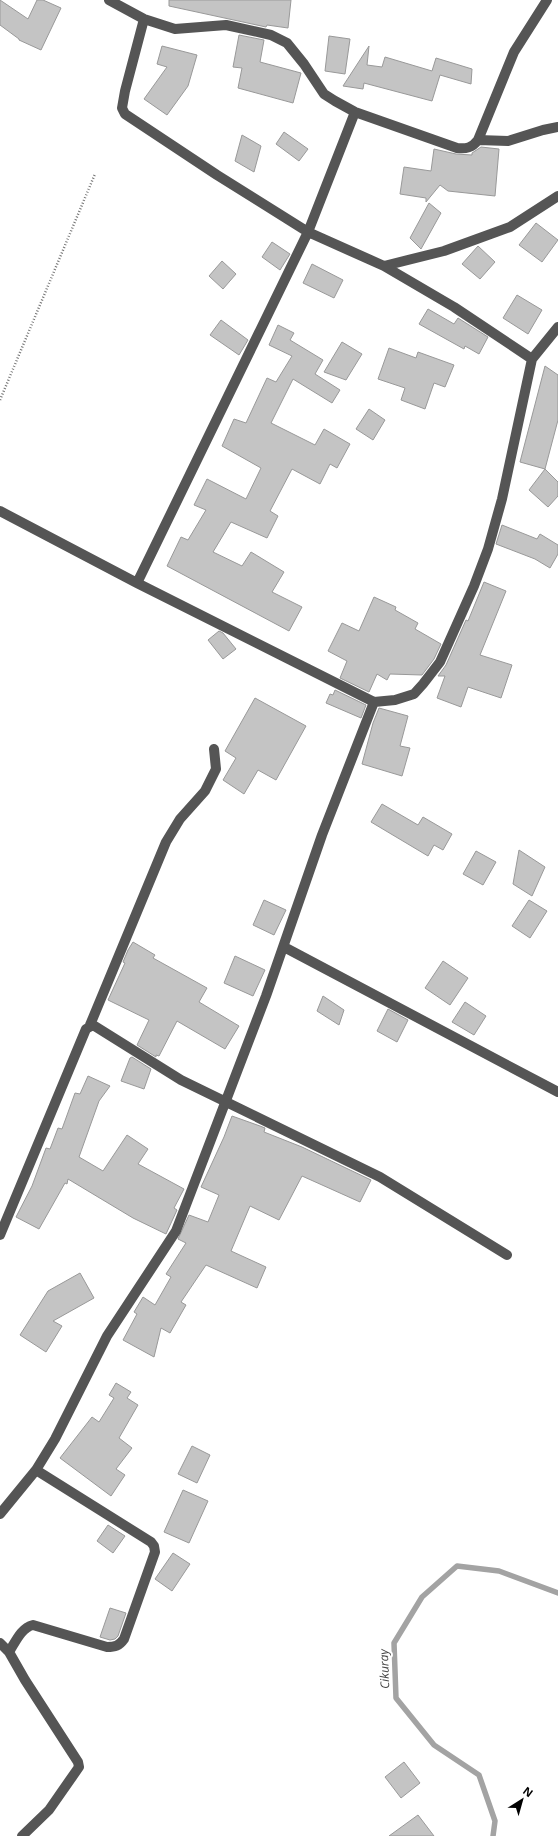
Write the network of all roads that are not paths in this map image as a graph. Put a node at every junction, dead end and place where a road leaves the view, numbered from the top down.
1 (109, 0) edge
2 (547, 0) edge
3 (144, 19) junction
4 (355, 112) junction
5 (558, 127) edge
6 (478, 140) junction
7 (558, 196) edge
8 (308, 232) junction
9 (384, 266) junction
10 (558, 327) edge
11 (532, 359) junction
12 (0, 511) edge
13 (137, 583) junction
14 (374, 702) junction
15 (214, 749) dead end
16 (284, 947) junction
17 (90, 1025) junction
18 (558, 1092) edge
19 (227, 1101) junction
20 (0, 1235) edge
21 (507, 1255) dead end
22 (36, 1470) junction
23 (0, 1514) edge
24 (0, 1643) edge
25 (9, 1652) junction
26 (22, 1836) edge

1 - 3 street
2 - 6 street
3 - 4 street
3 - 8 street
4 - 6 street
4 - 8 street
5 - 6 street
7 - 9 street
8 - 9 street
8 - 13 street
9 - 11 street
10 - 11 street
11 - 14 street
12 - 13 street
13 - 14 street
14 - 16 street
15 - 17 street
16 - 18 street
16 - 19 street
17 - 19 street
17 - 20 street
19 - 21 street
19 - 22 street
22 - 23 street
22 - 25 street
24 - 25 street
25 - 26 street

